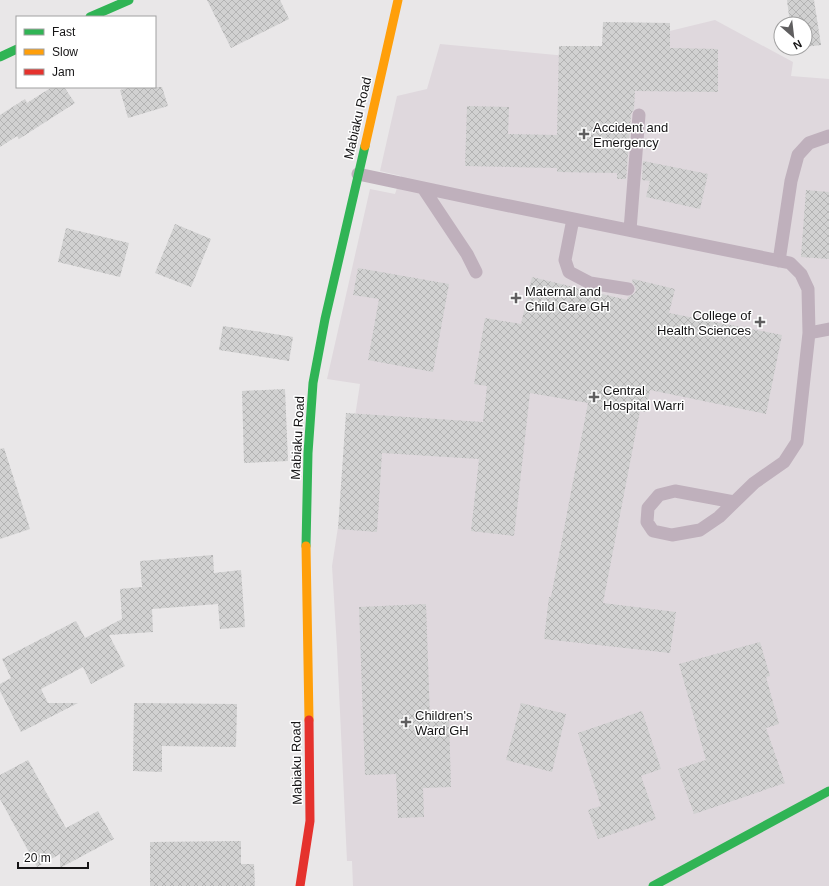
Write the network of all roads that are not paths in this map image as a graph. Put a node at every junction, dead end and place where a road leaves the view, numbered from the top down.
1 (129, 0) edge
2 (398, 0) edge
3 (92, 16) edge
4 (16, 49) edge
5 (0, 57) edge
6 (639, 115) dead end
7 (829, 136) edge
8 (358, 174) junction
9 (423, 188) junction
10 (573, 219) junction
11 (630, 230) junction
12 (779, 261) junction
13 (476, 272) dead end
14 (628, 289) dead end
15 (829, 329) edge
16 (809, 333) junction
17 (734, 502) junction
18 (829, 791) edge
19 (300, 886) edge
20 (653, 886) edge

1 - 3 street
2 - 8 street, Mabiaku Road
4 - 5 street
6 - 11 lane
7 - 12 lane
8 - 9 lane
8 - 19 street, Mabiaku Road
9 - 10 lane
9 - 13 lane
10 - 11 lane
10 - 14 lane
11 - 12 lane
12 - 16 lane
15 - 16 lane
16 - 17 lane
17 - 17 lane
18 - 20 street

